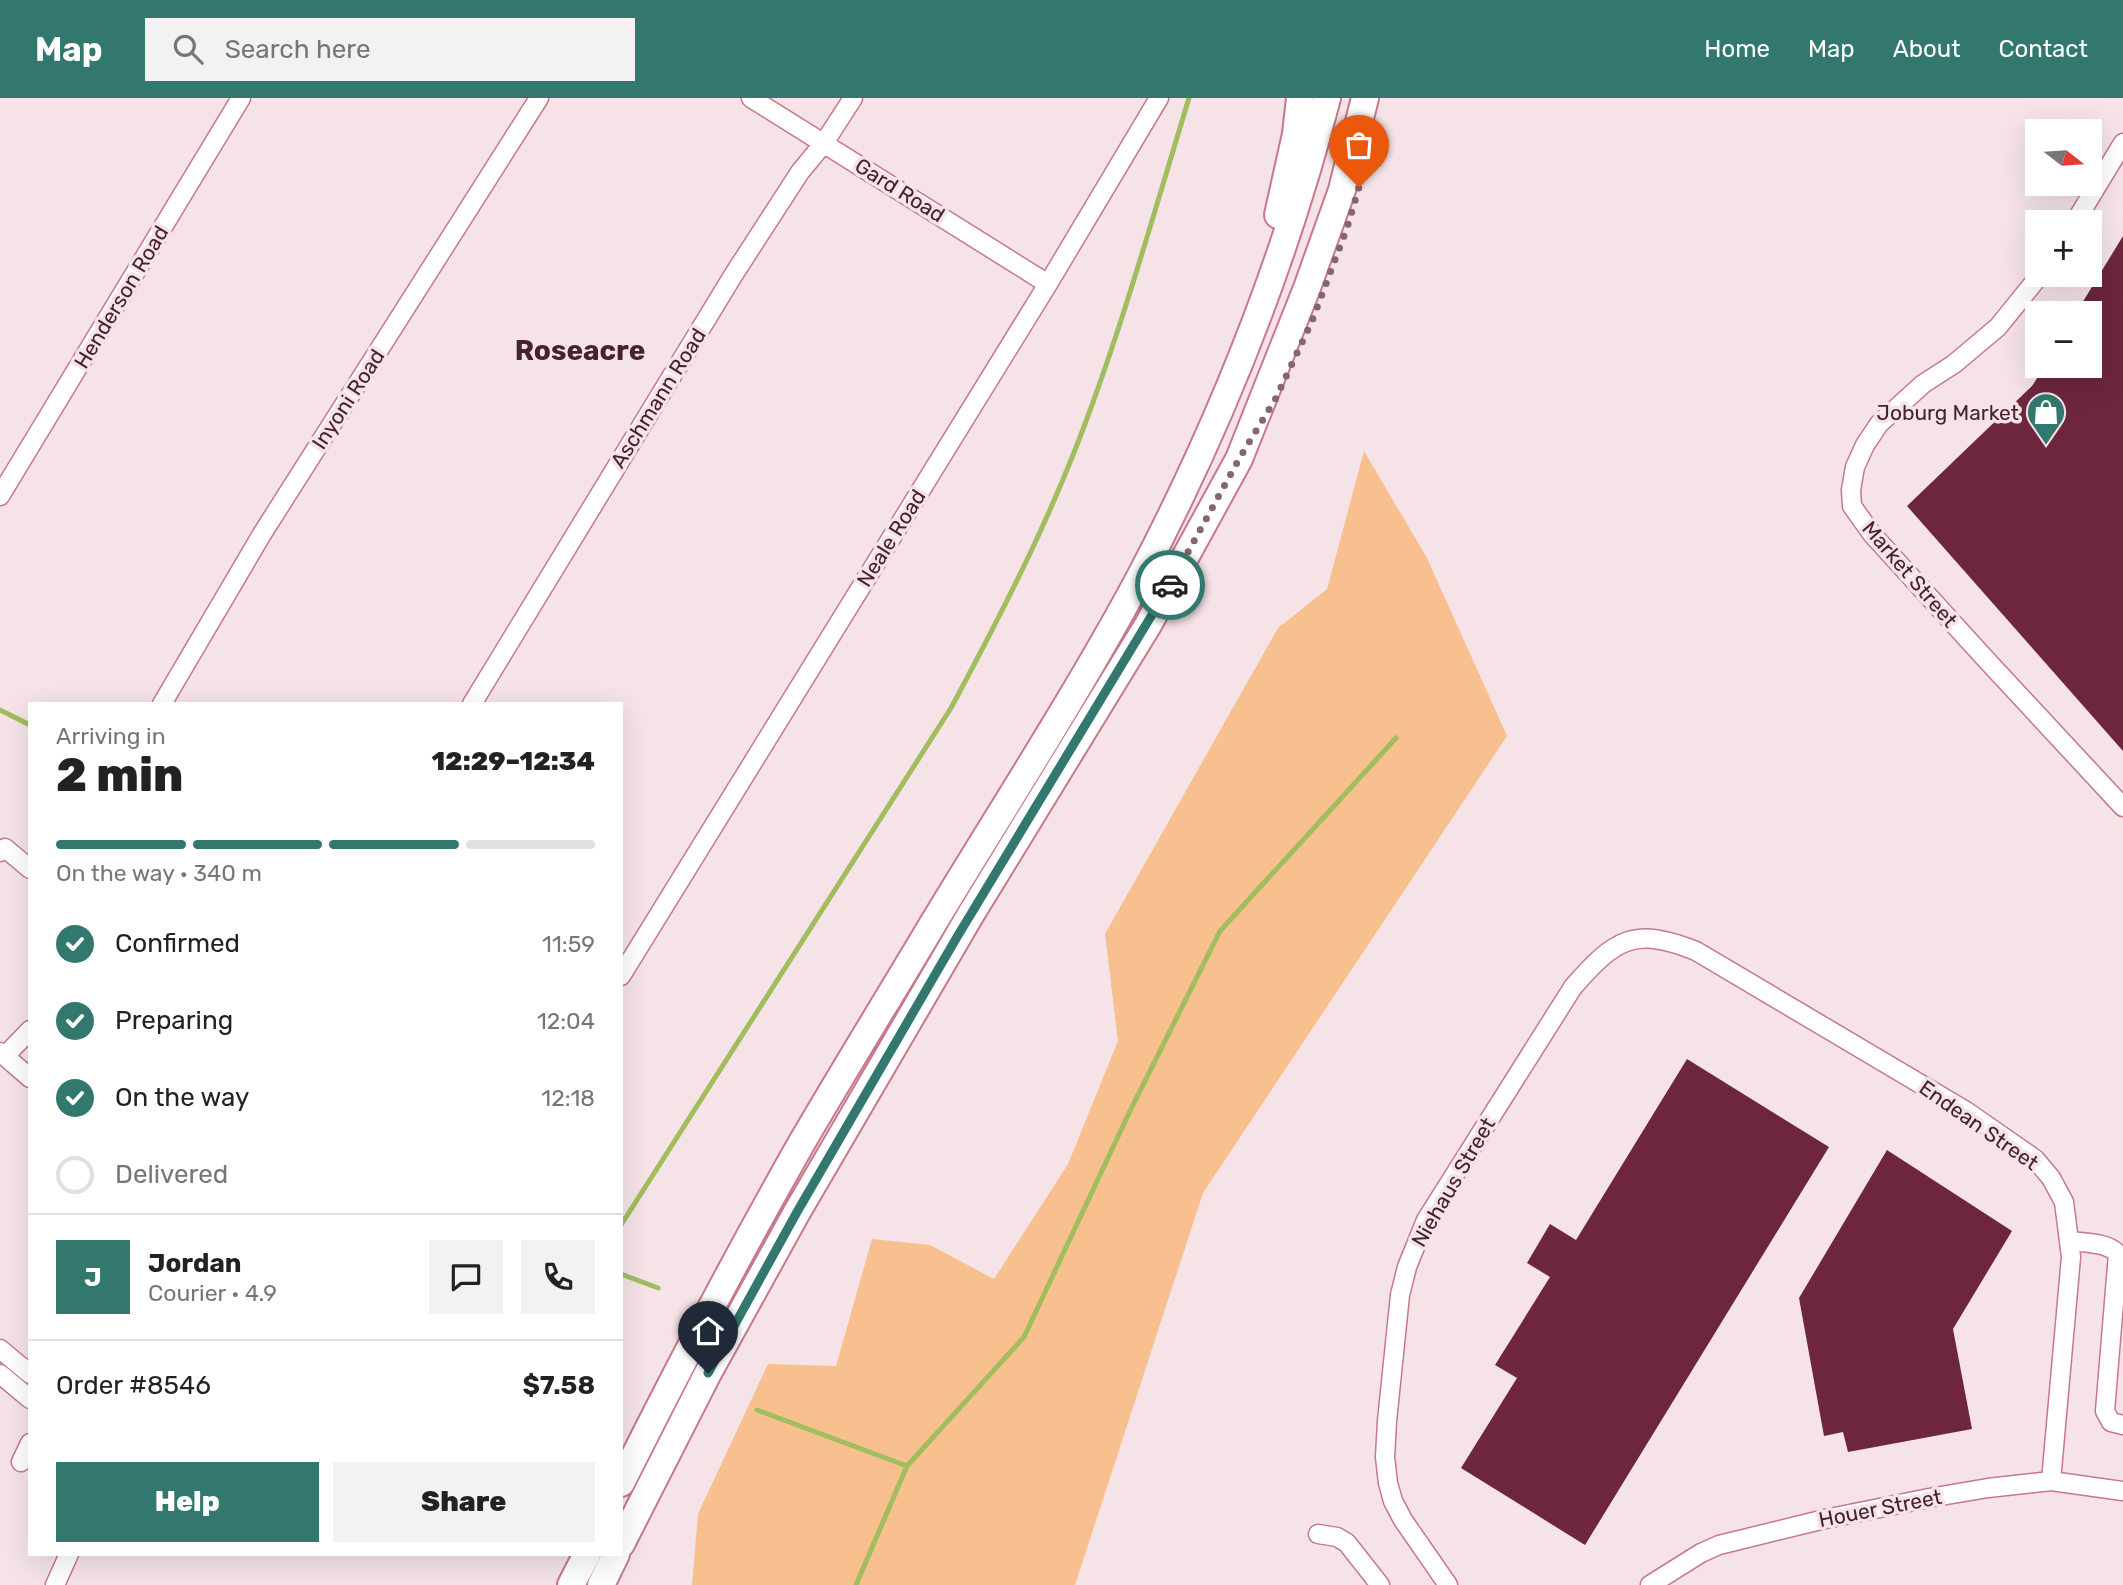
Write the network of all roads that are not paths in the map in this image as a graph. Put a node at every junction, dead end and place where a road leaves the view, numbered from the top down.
1 (241, 98) edge
2 (539, 98) edge
3 (751, 98) edge
4 (853, 98) edge
5 (1159, 98) edge
6 (1300, 98) edge
7 (1327, 98) edge
8 (1365, 98) edge
9 (1384, 98) edge
10 (824, 143) junction
11 (2123, 143) edge
12 (2082, 210) edge
13 (1048, 284) junction
14 (2030, 287) edge
15 (1260, 309) junction
16 (1239, 459) junction
17 (0, 496) edge
18 (163, 702) edge
19 (473, 702) edge
20 (2123, 807) edge
21 (0, 852) edge
22 (28, 867) edge
23 (1633, 940) joint
24 (623, 973) edge
25 (28, 1032) edge
26 (3, 1054) edge
27 (28, 1075) edge
28 (2070, 1241) junction
29 (0, 1349) edge
30 (28, 1372) edge
31 (0, 1374) edge
32 (28, 1397) edge
33 (2123, 1425) edge
34 (28, 1447) edge
35 (20, 1462) dead end
36 (623, 1479) edge
37 (2052, 1481) junction
38 (2123, 1491) edge
39 (1318, 1534) dead end
40 (623, 1540) edge
41 (68, 1556) edge
42 (586, 1556) edge
43 (615, 1556) edge
44 (55, 1585) edge
45 (571, 1585) edge
46 (601, 1585) edge
47 (1380, 1585) edge
48 (1448, 1585) edge
49 (1650, 1585) edge

1 - 17 street, Henderson Road
2 - 18 street, Inyoni Road
3 - 10 street, Gard Road
4 - 10 street, Aschmann Road
5 - 13 street, Neale Road
6 - 15 highway
7 - 15 highway
8 - 16 highway
9 - 16 highway
10 - 13 street, Gard Road
10 - 19 street, Aschmann Road
11 - 12 street
13 - 24 street, Neale Road
14 - 20 street, Market Street
15 - 36 highway
16 - 40 highway
21 - 22 street
23 - 28 street, Endean Street
23 - 48 street, Niehaus Street
25 - 26 street
26 - 27 street
28 - 33 street
28 - 37 street, Endean Street
29 - 30 street
31 - 32 street
34 - 35 street
37 - 38 street, Houer Street
37 - 49 street, Houer Street
39 - 47 street
41 - 44 street
42 - 45 highway
43 - 46 highway

